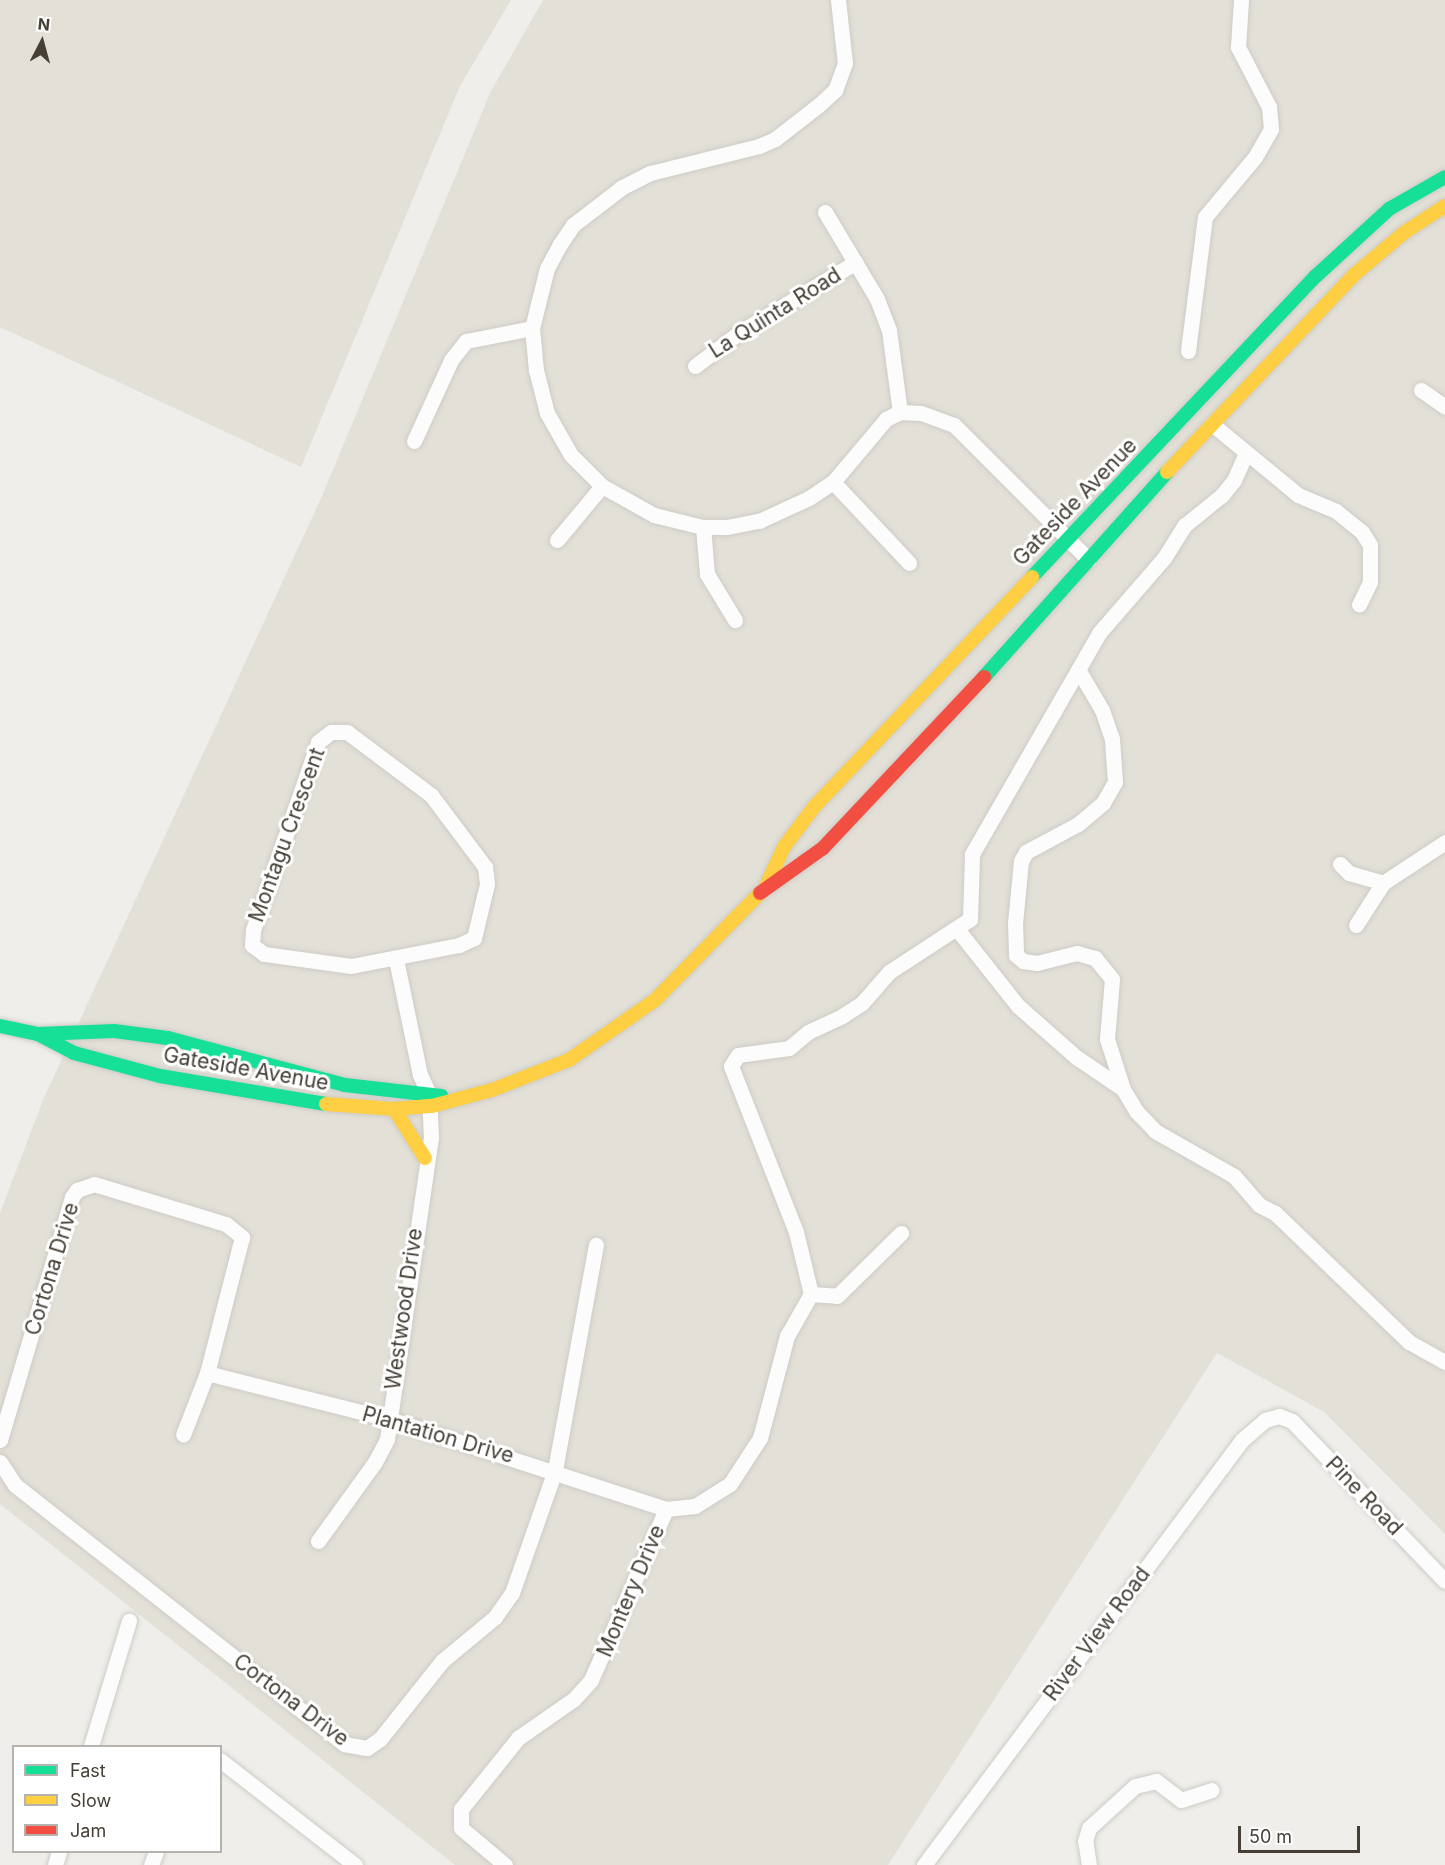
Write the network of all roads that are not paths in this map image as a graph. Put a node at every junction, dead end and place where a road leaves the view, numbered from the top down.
1 (838, 0) edge
2 (1241, 0) edge
3 (1445, 177) edge
4 (1445, 206) edge
5 (825, 212) dead end
6 (856, 262) junction
7 (532, 328) junction
8 (1188, 351) dead end
9 (695, 366) dead end
10 (1421, 390) dead end
11 (1445, 407) edge
12 (900, 412) junction
13 (1212, 424) junction
14 (414, 441) dead end
15 (1245, 455) junction
16 (833, 482) junction
17 (602, 486) junction
18 (703, 527) junction
19 (557, 540) dead end
20 (1068, 540) junction
21 (1088, 559) junction
22 (909, 564) dead end
23 (1359, 605) dead end
24 (735, 620) dead end
25 (1079, 671) junction
26 (1445, 842) edge
27 (1340, 864) dead end
28 (1383, 883) junction
29 (766, 886) junction
30 (1356, 925) dead end
31 (957, 929) junction
32 (396, 959) junction
33 (0, 1026) edge
34 (39, 1034) junction
35 (1123, 1089) junction
36 (430, 1100) junction
37 (394, 1109) junction
38 (425, 1158) junction
39 (901, 1233) dead end
40 (596, 1245) dead end
41 (811, 1294) junction
42 (1445, 1362) edge
43 (207, 1373) junction
44 (1280, 1416) joint
45 (389, 1419) junction
46 (183, 1434) dead end
47 (0, 1440) edge
48 (0, 1462) edge
49 (555, 1470) junction
50 (666, 1509) junction
51 (318, 1541) dead end
52 (1445, 1581) edge
53 (129, 1621) dead end
54 (91, 1745) edge
55 (222, 1762) edge
56 (1211, 1790) dead end
57 (355, 1865) edge
58 (505, 1865) edge
59 (924, 1865) edge
60 (1089, 1865) edge

1 - 7 street
2 - 8 street
3 - 20 street, Gateside Avenue
4 - 13 street, Gateside Avenue
5 - 6 street
6 - 9 street, La Quinta Road
6 - 12 street
7 - 14 street
7 - 17 street
10 - 11 street
12 - 16 street
12 - 20 street
13 - 15 street
13 - 21 street, Gateside Avenue
15 - 23 street
15 - 25 street
16 - 18 street
16 - 22 street
17 - 18 street
17 - 19 street
18 - 24 street
20 - 21 street
20 - 29 street, Gateside Avenue
21 - 29 street, Gateside Avenue
25 - 31 street
25 - 35 street
26 - 28 street
27 - 28 street
28 - 30 street
29 - 36 street, Gateside Avenue
31 - 35 street
31 - 41 street
32 - 32 street, Montagu Crescent
32 - 36 street
33 - 34 street, Gateside Avenue
34 - 36 street, Gateside Avenue
34 - 37 street, Gateside Avenue
35 - 42 street
36 - 37 street, Gateside Avenue
36 - 38 street, Westwood Drive
37 - 38 street
38 - 45 street, Westwood Drive
39 - 41 street
40 - 49 street, Cortona Drive
41 - 50 street, Montery Drive
43 - 45 street, Plantation Drive
43 - 46 street, Cortona Drive
43 - 47 street, Cortona Drive
44 - 52 street, Pine Road
44 - 59 street, River View Road
45 - 49 street, Plantation Drive
45 - 51 street, Westwood Drive
48 - 49 street, Cortona Drive
49 - 50 street, Plantation Drive
50 - 58 street, Montery Drive
53 - 54 street
55 - 57 street
56 - 60 street

